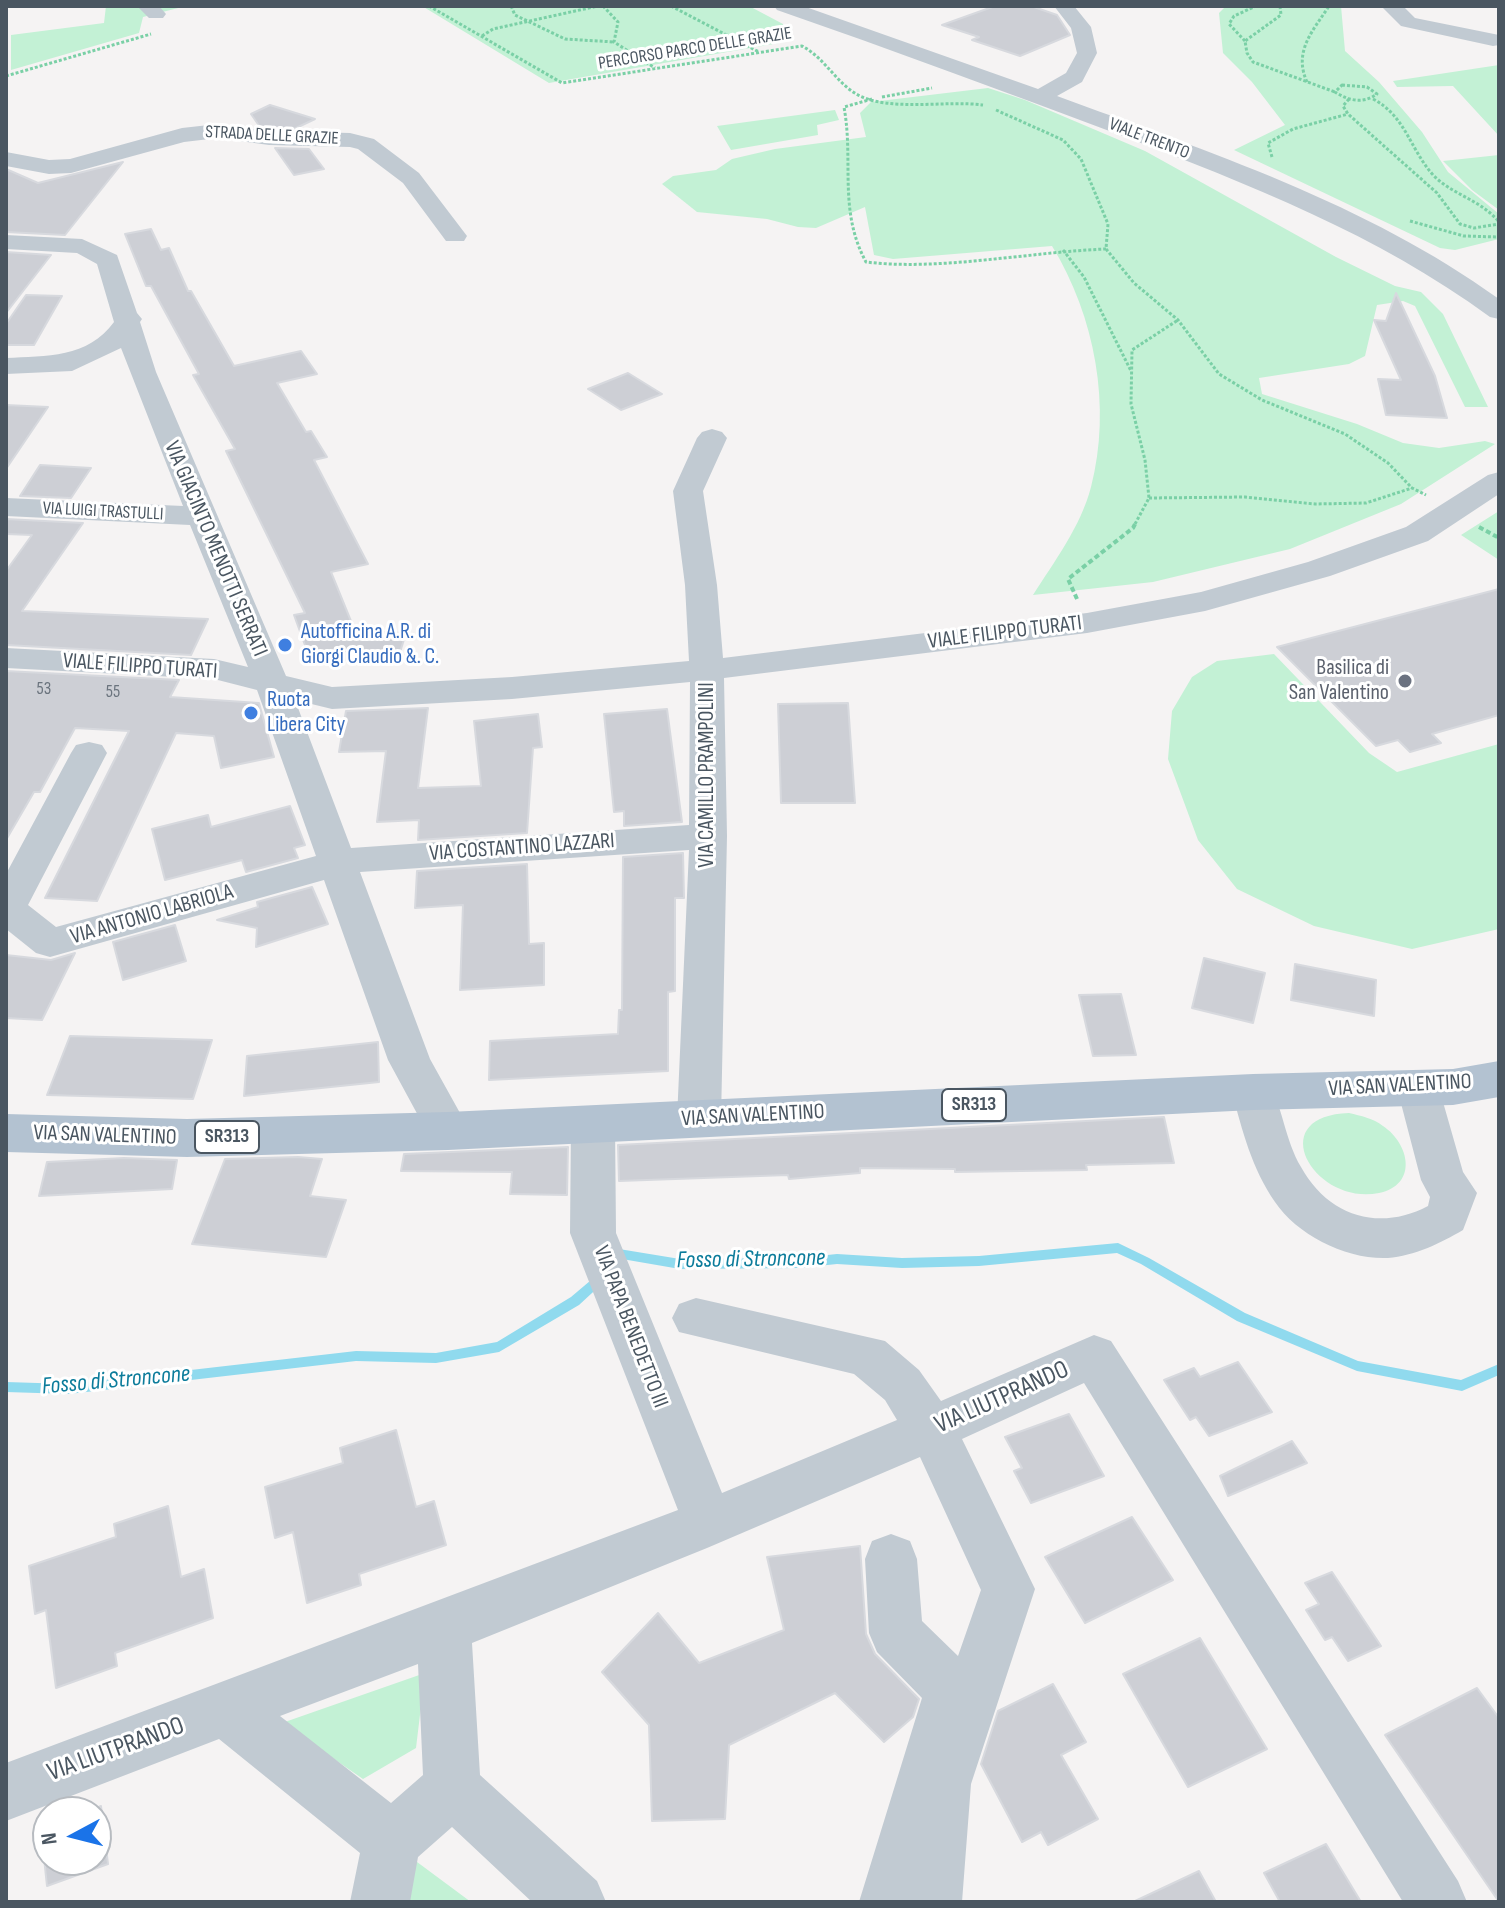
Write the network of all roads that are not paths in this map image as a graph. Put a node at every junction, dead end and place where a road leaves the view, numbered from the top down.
1 (784, 6) edge
2 (1064, 6) edge
3 (1391, 6) edge
4 (1497, 40) edge
5 (1040, 97) junction
6 (6, 159) edge
7 (455, 236) dead end
8 (6, 242) edge
9 (1499, 310) edge
10 (129, 319) junction
11 (72, 363) junction
12 (12, 366) edge
13 (142, 372) junction
14 (712, 438) dead end
15 (1499, 481) edge
16 (6, 507) edge
17 (200, 516) junction
18 (6, 658) edge
19 (707, 670) junction
20 (6, 679) edge
21 (272, 684) junction
22 (89, 753) dead end
23 (708, 836) junction
24 (337, 863) junction
25 (1499, 1079) edge
26 (1418, 1088) junction
27 (1253, 1092) junction
28 (699, 1119) junction
29 (593, 1124) junction
30 (448, 1131) junction
31 (6, 1133) edge
32 (696, 1318) dead end
33 (932, 1430) junction
34 (708, 1522) junction
35 (891, 1559) dead end
36 (444, 1627) junction
37 (226, 1709) junction
38 (452, 1788) junction
39 (6, 1792) edge
40 (392, 1841) junction
41 (380, 1902) edge
42 (576, 1902) edge
43 (889, 1902) edge
44 (932, 1902) edge
45 (1437, 1902) edge

1 - 5 street, VIALE TRENTO
2 - 5 street
3 - 4 street
5 - 9 street, VIALE TRENTO
6 - 7 street, STRADA DELLE GRAZIE
8 - 10 street, VIA GIACINTO MENOTTI SERRATI
10 - 11 street
10 - 13 street, VIA GIACINTO MENOTTI SERRATI
11 - 12 street
11 - 13 street
12 - 13 street
13 - 17 street, VIA GIACINTO MENOTTI SERRATI
14 - 19 street, VIA CAMILLO PRAMPOLINI
15 - 19 street, VIALE FILIPPO TURATI
16 - 17 street, VIA LUIGI TRASTULLI
17 - 21 street, VIA GIACINTO MENOTTI SERRATI
18 - 21 street, VIALE FILIPPO TURATI
19 - 21 street, VIALE FILIPPO TURATI
19 - 23 street, VIA CAMILLO PRAMPOLINI
20 - 21 street, VIALE FILIPPO TURATI
21 - 24 street, VIA GIACINTO MENOTTI SERRATI
22 - 24 street, VIA ANTONIO LABRIOLA
23 - 24 street, VIA COSTANTINO LAZZARI
23 - 28 street, VIA CAMILLO PRAMPOLINI
24 - 30 street, VIA GIACINTO MENOTTI SERRATI
25 - 26 main road, VIA SAN VALENTINO / SR313
26 - 27 main road, VIA SAN VALENTINO / SR313
26 - 27 street
27 - 28 main road, VIA SAN VALENTINO / SR313
28 - 29 main road, VIA SAN VALENTINO / SR313
29 - 30 main road, VIA SAN VALENTINO / SR313
29 - 34 street, VIA PAPA BENEDETTO III
30 - 31 main road, VIA SAN VALENTINO / SR313
32 - 33 street
33 - 34 street, VIA LIUTPRANDO
33 - 44 street
33 - 45 street, VIA LIUTPRANDO
34 - 36 street, VIA LIUTPRANDO
35 - 43 street
36 - 37 street, VIA LIUTPRANDO
36 - 38 street
37 - 39 street, VIA LIUTPRANDO
37 - 40 street
38 - 40 street
38 - 42 street
40 - 41 street

